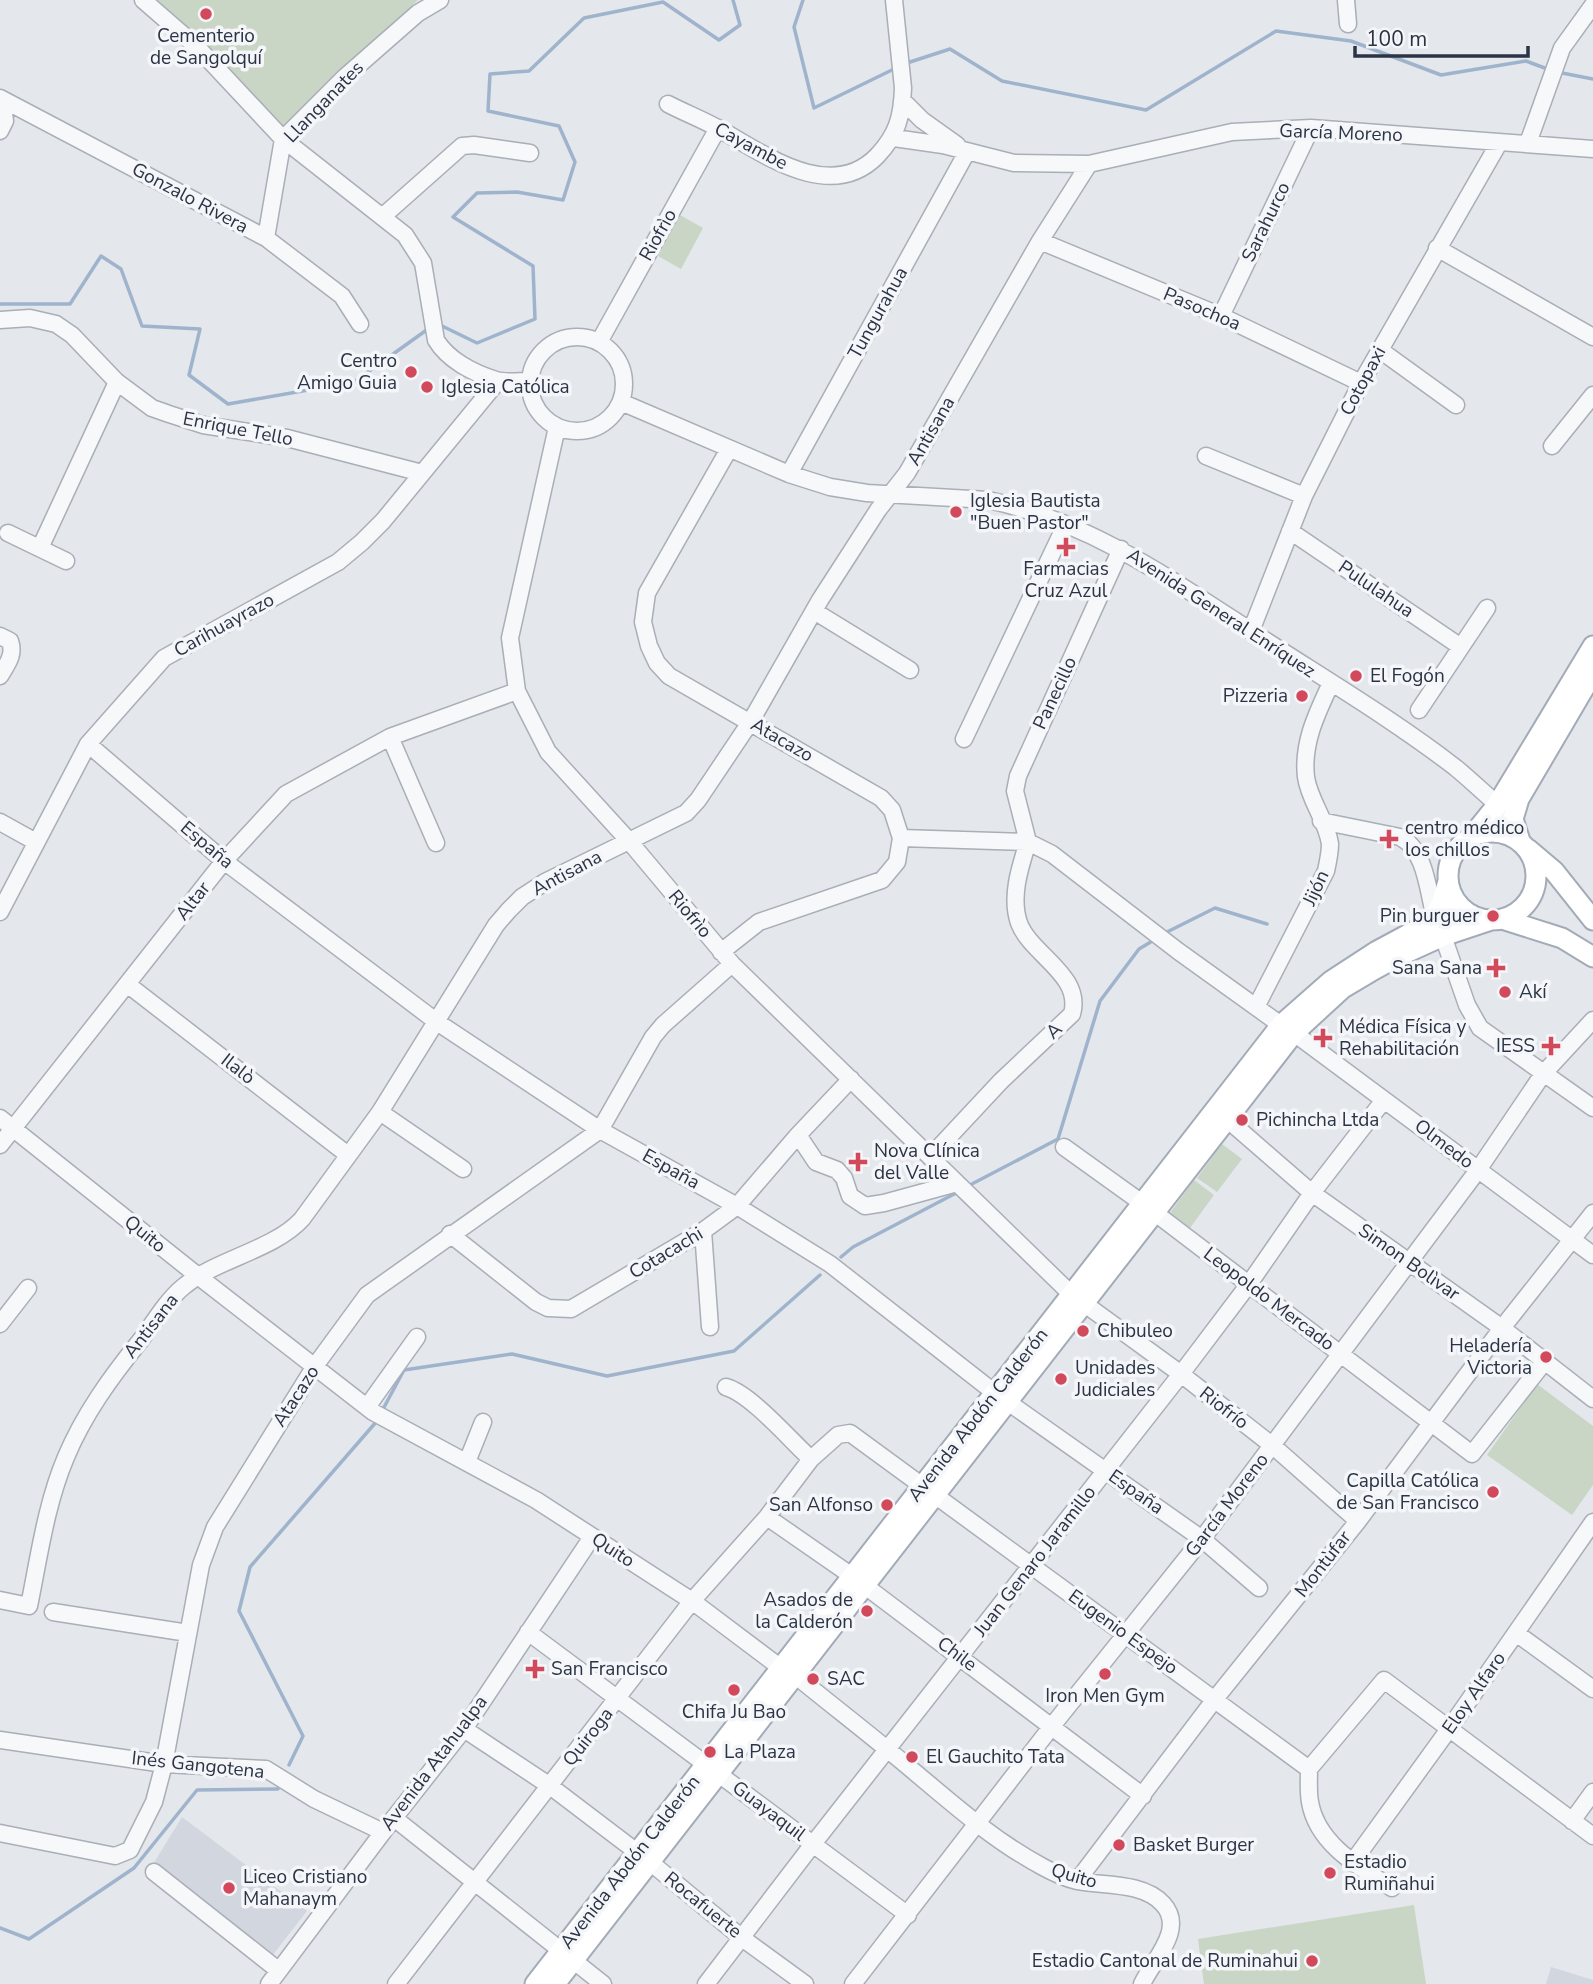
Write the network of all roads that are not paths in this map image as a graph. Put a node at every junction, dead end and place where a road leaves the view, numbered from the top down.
1 (143, 0) edge
2 (440, 0) edge
3 (894, 0) edge
4 (1346, 0) edge
5 (1593, 5) edge
6 (1348, 24) dead end
7 (902, 94) junction
8 (1, 98) edge
9 (667, 104) dead end
10 (718, 128) junction
11 (1311, 128) junction
12 (0, 131) edge
13 (894, 138) junction
14 (283, 139) junction
15 (1499, 143) junction
16 (1528, 143) junction
17 (1593, 149) edge
18 (967, 152) junction
19 (530, 153) dead end
20 (1089, 164) junction
21 (382, 217) junction
22 (266, 237) junction
23 (1040, 241) junction
24 (1437, 248) junction
25 (1221, 316) junction
26 (0, 320) edge
27 (359, 324) dead end
28 (1593, 337) edge
29 (599, 342) junction
30 (1380, 350) junction
31 (498, 381) junction
32 (117, 382) junction
33 (530, 382) junction
34 (1361, 383) junction
35 (1593, 395) edge
36 (621, 402) junction
37 (1456, 405) dead end
38 (558, 427) junction
39 (1552, 446) dead end
40 (729, 449) junction
41 (1206, 456) dead end
42 (422, 473) junction
43 (789, 474) junction
44 (892, 493) junction
45 (1304, 496) junction
46 (1066, 524) junction
47 (1290, 531) junction
48 (8, 533) dead end
49 (40, 548) junction
50 (1121, 549) junction
51 (66, 561) dead end
52 (1487, 608) dead end
53 (814, 611) junction
54 (1251, 631) junction
55 (0, 636) edge
56 (1593, 646) edge
57 (1461, 647) junction
58 (910, 670) dead end
59 (1593, 673) edge
60 (0, 676) edge
61 (1331, 684) junction
62 (517, 691) junction
63 (1419, 709) dead end
64 (751, 722) junction
65 (390, 737) junction
66 (964, 739) dead end
67 (88, 744) junction
68 (1477, 786) junction
69 (1497, 804) junction
70 (1513, 819) junction
71 (1321, 821) junction
72 (0, 822) edge
73 (1477, 831) junction
74 (901, 838) junction
75 (629, 841) junction
76 (36, 842) junction
77 (1028, 842) junction
78 (436, 843) dead end
79 (1522, 843) junction
80 (224, 861) junction
81 (1448, 881) junction
82 (0, 912) edge
83 (1496, 920) junction
84 (1593, 920) edge
85 (1439, 927) junction
86 (1593, 957) edge
87 (727, 958) junction
88 (127, 984) junction
89 (1256, 1007) junction
90 (1593, 1020) edge
91 (437, 1022) junction
92 (1288, 1029) junction
93 (1543, 1074) junction
94 (851, 1079) junction
95 (1384, 1100) junction
96 (1593, 1108) edge
97 (380, 1112) junction
98 (1228, 1120) junction
99 (6, 1124) edge
100 (600, 1130) junction
101 (798, 1135) junction
102 (0, 1145) edge
103 (1064, 1147) dead end
104 (348, 1155) junction
105 (930, 1157) junction
106 (464, 1169) dead end
107 (1478, 1170) junction
108 (962, 1188) junction
109 (1312, 1193) junction
110 (737, 1206) junction
111 (1149, 1208) junction
112 (1593, 1213) edge
113 (703, 1231) junction
114 (450, 1234) junction
115 (1572, 1240) junction
116 (1593, 1255) edge
117 (1408, 1262) junction
118 (198, 1276) junction
119 (1249, 1284) junction
120 (29, 1288) dead end
121 (1077, 1299) junction
122 (0, 1324) edge
123 (710, 1327) dead end
124 (1502, 1328) junction
125 (417, 1337) dead end
126 (1341, 1355) junction
127 (1545, 1361) junction
128 (315, 1366) junction
129 (1181, 1374) junction
130 (726, 1387) dead end
131 (1001, 1397) junction
132 (1593, 1399) edge
133 (370, 1409) junction
134 (483, 1422) dead end
135 (1431, 1423) junction
136 (1273, 1446) junction
137 (811, 1460) junction
138 (467, 1462) junction
139 (1105, 1471) junction
140 (929, 1491) junction
141 (767, 1517) junction
142 (1358, 1521) junction
143 (1591, 1530) edge
144 (592, 1537) junction
145 (1202, 1539) junction
146 (1031, 1566) junction
147 (859, 1581) junction
148 (1259, 1588) dead end
149 (0, 1600) edge
150 (692, 1601) junction
151 (53, 1612) dead end
152 (528, 1632) junction
153 (188, 1633) junction
154 (1516, 1633) junction
155 (1127, 1634) junction
156 (960, 1656) junction
157 (788, 1672) junction
158 (1593, 1689) edge
159 (618, 1699) junction
160 (1215, 1699) junction
161 (1052, 1726) junction
162 (464, 1728) junction
163 (1449, 1729) junction
164 (0, 1740) edge
165 (888, 1749) junction
166 (164, 1764) junction
167 (713, 1769) junction
168 (1309, 1769) junction
169 (550, 1786) junction
170 (1593, 1792) edge
171 (1143, 1796) junction
172 (394, 1818) junction
173 (1572, 1821) junction
174 (976, 1824) junction
175 (383, 1832) junction
176 (0, 1833) edge
177 (1593, 1836) edge
178 (813, 1844) junction
179 (644, 1858) junction
180 (1352, 1863) junction
181 (154, 1872) dead end
182 (1077, 1881) junction
183 (475, 1883) junction
184 (1391, 1888) dead end
185 (908, 1914) junction
186 (742, 1938) junction
187 (567, 1955) junction
188 (278, 1970) junction
189 (269, 1984) edge
190 (396, 1984) edge
191 (535, 1984) edge
192 (555, 1984) edge
193 (603, 1984) edge
194 (706, 1984) edge
195 (805, 1984) edge
196 (853, 1984) edge
197 (1142, 1984) edge

1 - 14 street
2 - 14 street, Llanganates
3 - 7 street
4 - 6 street
5 - 16 street
7 - 13 street
7 - 18 street, García Moreno
8 - 12 street
8 - 22 street, Gonzalo Rivera
9 - 10 street, Cayambe
10 - 13 street, Cayambe
10 - 29 street, Riofrìo
11 - 15 street, García Moreno
11 - 20 street, García Moreno
11 - 25 street, Sarahurco
13 - 18 street, García Moreno
14 - 21 street
14 - 22 street, Llanganates
15 - 16 street, García Moreno
15 - 24 street, Cotopaxi
16 - 17 street, García Moreno
18 - 20 street, García Moreno
18 - 43 street, Tungurahua
19 - 21 street
20 - 23 street, Antisana
21 - 31 street
22 - 27 street, Gonzalo Rivera
23 - 25 street, Pasochoa
23 - 44 street, Antisana
24 - 28 street
24 - 30 street, Cotopaxi
25 - 34 street, Pasochoa
26 - 32 street, Enrique Tello
29 - 33 street
29 - 36 street
30 - 34 street, Cotopaxi
30 - 37 street
31 - 33 street
31 - 42 street, Carihuayrazo
32 - 42 street, Enrique Tello
32 - 49 street
33 - 38 street
34 - 45 street, Cotopaxi
35 - 39 street
36 - 38 street
36 - 40 street, Avenida General Enríquez
38 - 62 street, Riofrìo
40 - 43 street, Avenida General Enríquez
40 - 64 street, Atacazo
41 - 45 street
42 - 67 street, Carihuayrazo
43 - 44 street, Avenida General Enríquez
44 - 46 street, Avenida General Enríquez
44 - 53 street, Antisana
45 - 47 street, Cotopaxi
46 - 50 street, Avenida General Enríquez
46 - 66 street
47 - 54 street, Cotopaxi
47 - 57 street, Pululahua
48 - 49 street
49 - 51 street
50 - 54 street, Avenida General Enríquez
50 - 77 street, Panecillo
52 - 57 street
53 - 58 street
53 - 64 street, Antisana
54 - 61 street, Avenida General Enríquez
55 - 60 street
56 - 69 main road
57 - 63 street
59 - 70 main road
61 - 68 street, Avenida General Enríquez
61 - 71 street, Jijón
62 - 65 street, Altar
62 - 75 street, Riofrìo
64 - 74 street, Atacazo
64 - 75 street, Antisana
65 - 78 street
65 - 80 street, Altar
67 - 76 street, Carihuayrazo
67 - 80 street, España
68 - 69 street, Avenida General Enríquez
68 - 73 street
69 - 70 street, Avenida General Enríquez
69 - 73 main road
70 - 79 main road
71 - 85 street
71 - 89 street, Jijón
72 - 76 street
73 - 79 main road
73 - 81 main road
74 - 77 street
74 - 87 street, Atacazo
75 - 87 street, Riofrìo
75 - 91 street, Antisana
76 - 82 street, Carihuayrazo
77 - 89 street, Olmedo
77 - 105 street, A
79 - 83 main road
79 - 84 main road
80 - 88 street, Altar
80 - 91 street, España
81 - 83 main road
81 - 85 main road
83 - 85 main road, Avenida Abdón Calderón
83 - 86 main road
85 - 92 main road, Avenida Abdón Calderón
85 - 93 street
87 - 94 street, Riofrìo
87 - 100 street, Atacazo
88 - 99 street, Altar
88 - 104 street, Ilalò
89 - 92 street, Olmedo
90 - 93 street, García Moreno
91 - 97 street, Antisana
91 - 100 street, España
92 - 95 street, Olmedo
92 - 98 main road, Avenida Abdón Calderón
92 - 111 main road, Avenida Abdón Calderón
93 - 96 street
93 - 107 street, García Moreno
94 - 101 street, Cotacachi
94 - 105 street, Riofrìo
95 - 107 street, Olmedo
95 - 109 street, Juan Genaro Jaramillo
97 - 104 street, Antisana
97 - 106 street
98 - 109 street, Simon Bolìvar
98 - 111 main road, Avenida Abdón Calderón
99 - 102 street, Altar
99 - 118 street, Quito
100 - 110 street, España
100 - 114 street, Atacazo
101 - 108 street
101 - 110 street, Cotacachi
103 - 111 street, Leopoldo Mercado
104 - 118 street, Antisana
105 - 108 street, Riofrìo
107 - 115 street, Olmedo
107 - 117 street, García Moreno
108 - 121 street, Riofrìo
109 - 117 street, Simon Bolìvar
109 - 119 street, Juan Genaro Jaramillo
110 - 113 street, Cotacachi
110 - 131 street, España
111 - 119 street, Leopoldo Mercado
111 - 121 main road, Avenida Abdón Calderón
112 - 115 street, Montùfar
113 - 114 street, Cotacachi
113 - 123 street
114 - 128 street, Atacazo
115 - 116 street, Olmedo
115 - 124 street, Montùfar
117 - 124 street, Simon Bolìvar
117 - 126 street, García Moreno
118 - 128 street, Quito
118 - 149 street, Antisana
119 - 126 street, Leopoldo Mercado
119 - 129 street, Juan Genaro Jaramillo
120 - 122 street
121 - 129 street, Riofrío
121 - 131 main road, Avenida Abdón Calderón
124 - 127 street, Simon Bolìvar
124 - 135 street, Montùfar
125 - 133 street
126 - 135 street, Leopoldo Mercado
126 - 136 street, García Moreno
127 - 132 street, Simon Bolìvar
127 - 135 street, Leopoldo Mercado
128 - 133 street, Quito
128 - 153 street, Atacazo
129 - 136 street, Riofrío
129 - 139 street, Juan Genaro Jaramillo
130 - 137 street
131 - 139 street, España
131 - 140 main road, Avenida Abdón Calderón
133 - 138 street, Quito
134 - 138 street
135 - 142 street, Montùfar
136 - 142 street, Riofrío
136 - 145 street, García Moreno
137 - 140 street, Eugenio Espejo
137 - 141 street, Quiroga
138 - 144 street, Quito
139 - 145 street, España
139 - 146 street, Juan Genaro Jaramillo
140 - 146 street, Eugenio Espejo
140 - 147 main road, Avenida Abdón Calderón
141 - 147 street, Chile
141 - 150 street, Quiroga
142 - 160 street, Montùfar
143 - 154 street, Eloy Alfaro
144 - 150 street, Quito
144 - 152 street, Avenida Atahualpa
145 - 148 street, España
145 - 155 street, García Moreno
146 - 155 street, Eugenio Espejo
146 - 156 street, Juan Genaro Jaramillo
147 - 156 street, Chile
147 - 157 main road, Avenida Abdón Calderón
150 - 157 street, Quito
150 - 159 street, Quiroga
151 - 153 street
152 - 159 street, Guayaquil
152 - 162 street, Avenida Atahualpa
153 - 166 street, Atacazo
154 - 158 street
154 - 163 street, Eloy Alfaro
155 - 160 street, Eugenio Espejo
155 - 161 street, García Moreno
156 - 161 street, Chile
156 - 165 street, Juan Genaro Jaramillo
157 - 165 street, Quito
157 - 167 main road, Avenida Abdón Calderón
159 - 167 street, Guayaquil
159 - 169 street, Quiroga
160 - 168 street, Eugenio Espejo
160 - 171 street, Montùfar
161 - 171 street, Chile
161 - 174 street, García Moreno
162 - 169 street, Rocafuerte
162 - 172 street, Avenida Atahualpa
163 - 168 street
163 - 173 street
163 - 180 street, Eloy Alfaro
164 - 166 street, Inés Gangotena
165 - 174 street, Quito
165 - 178 street, Juan Genaro Jaramillo
166 - 175 street, Inés Gangotena
166 - 176 street, Atacazo
167 - 178 street, Guayaquil
167 - 179 main road, Avenida Abdón Calderón
168 - 180 street
169 - 179 street, Rocafuerte
169 - 183 street, Quiroga
170 - 173 street
171 - 182 street, Montùfar
172 - 175 street, Avenida Atahualpa
172 - 183 street
173 - 177 street
174 - 182 street, Quito
174 - 185 street, García Moreno
175 - 188 street, Avenida Atahualpa
178 - 185 street, Guayaquil
178 - 186 street, Juan Genaro Jaramillo
179 - 186 street, Rocafuerte
179 - 187 main road, Avenida Abdón Calderón
180 - 184 street
181 - 188 street
182 - 197 street, Quito
183 - 187 street
183 - 190 street, Quiroga
185 - 196 street, García Moreno
186 - 194 street, Juan Genaro Jaramillo
186 - 195 street, Rocafuerte
187 - 191 main road, Avenida Abdón Calderón
187 - 192 main road, Avenida Abdón Calderón
187 - 193 street
188 - 189 street, Avenida Atahualpa

